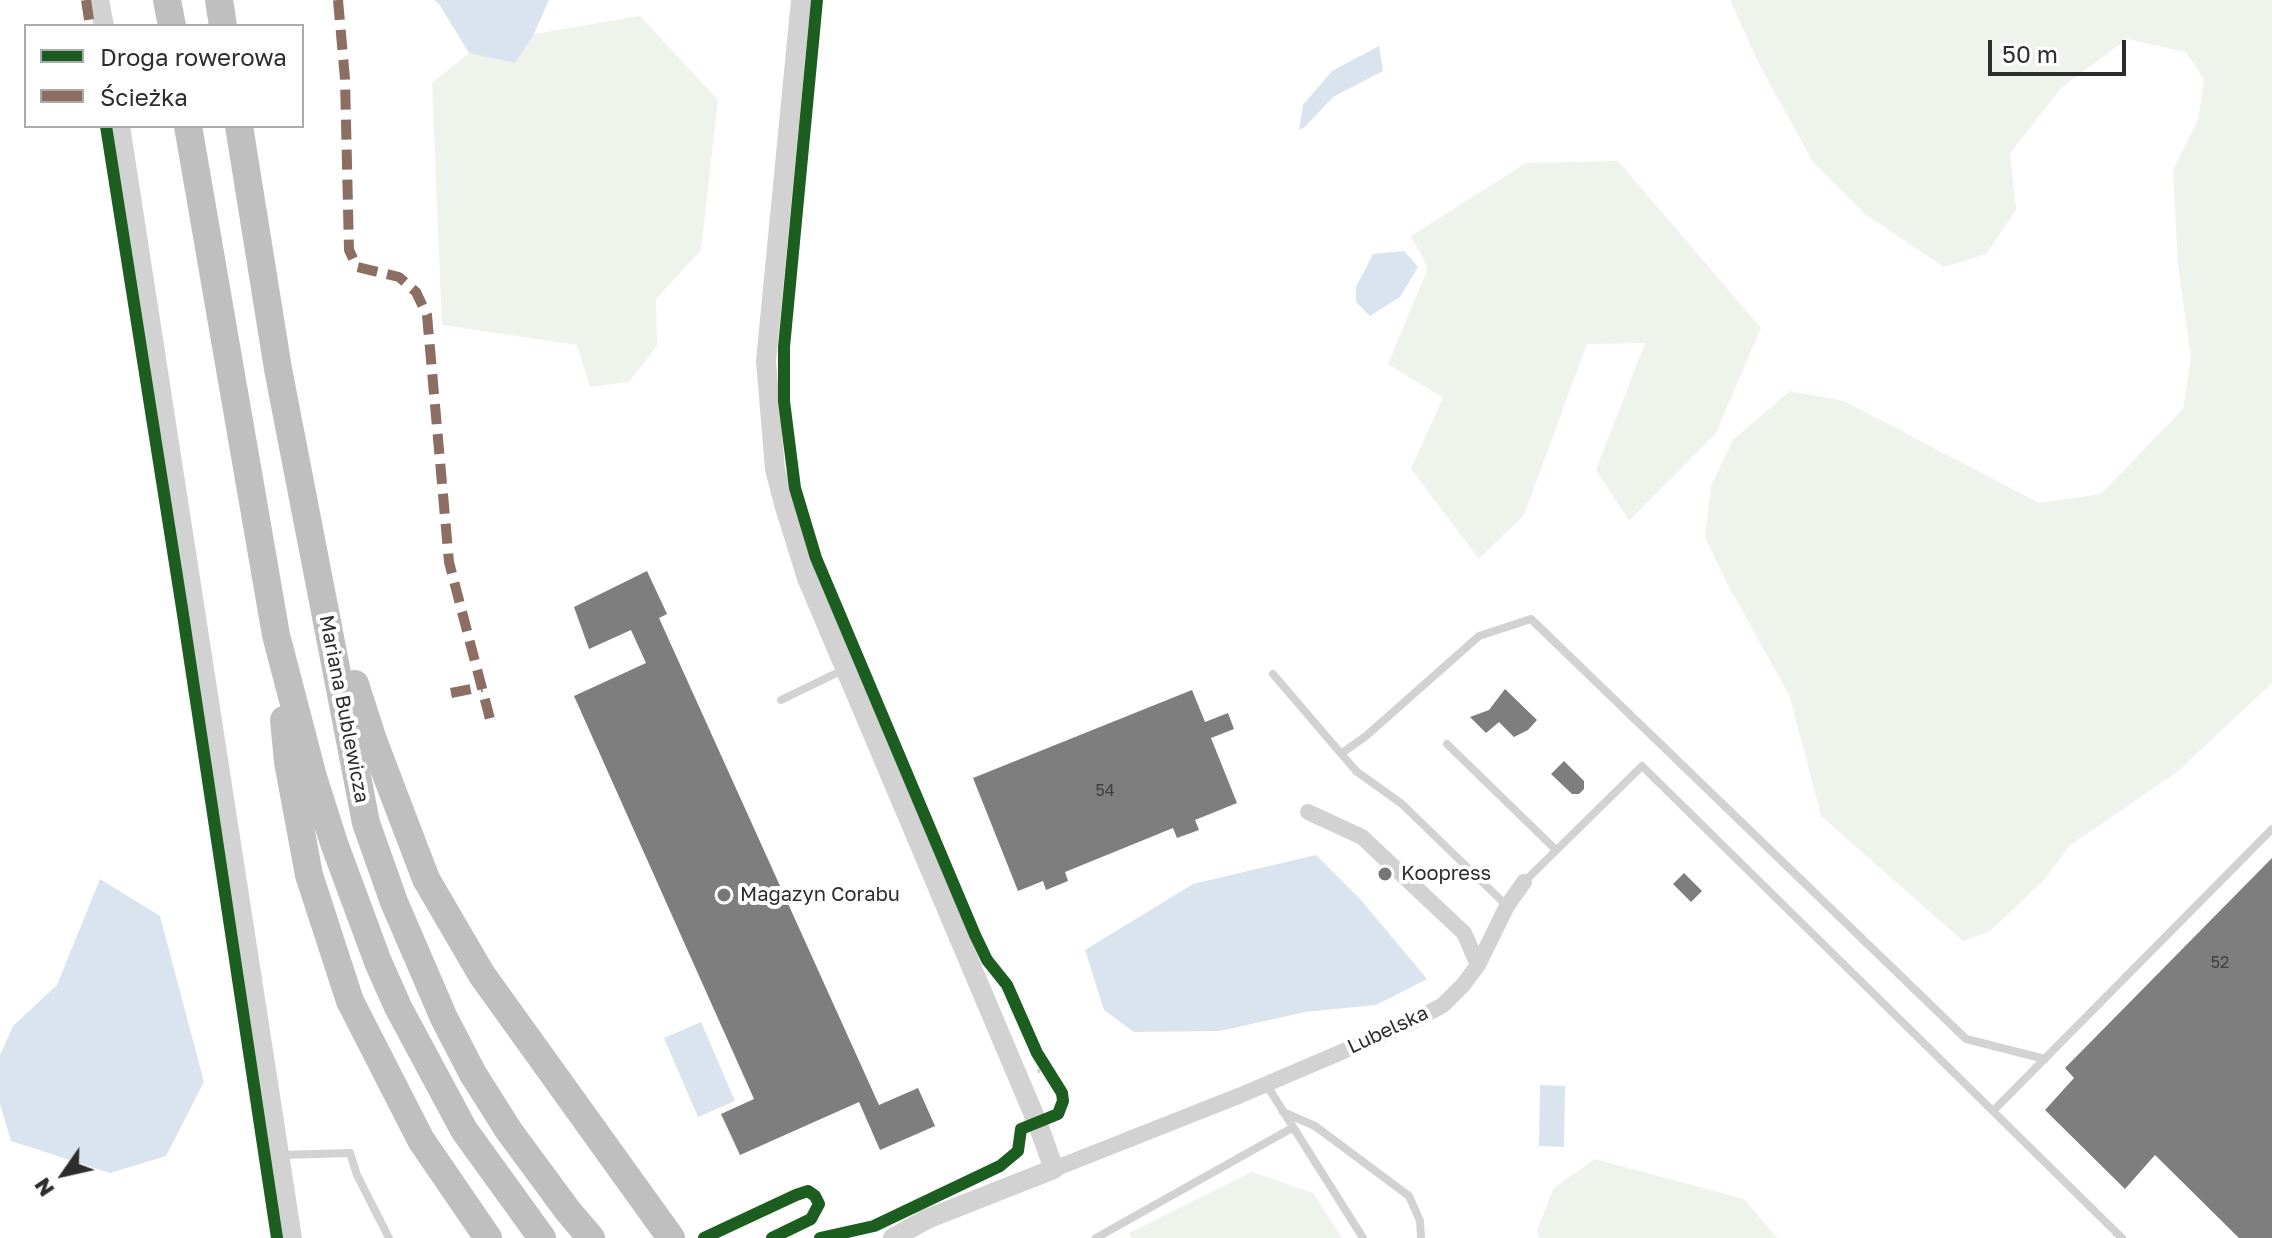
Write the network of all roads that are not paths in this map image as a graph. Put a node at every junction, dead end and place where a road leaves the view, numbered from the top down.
1 (99, 0) edge
2 (167, 0) edge
3 (219, 0) edge
4 (801, 0) edge
5 (104, 24) edge
6 (172, 24) edge
7 (223, 24) edge
8 (120, 128) edge
9 (188, 128) edge
10 (239, 128) edge
11 (314, 558) junction
12 (276, 635) junction
13 (846, 668) junction
14 (1273, 674) dead end
15 (781, 700) dead end
16 (1447, 744) dead end
17 (1342, 753) junction
18 (1308, 812) dead end
19 (2272, 829) edge
20 (1556, 850) junction
21 (1524, 882) joint
22 (1507, 906) junction
23 (1478, 965) junction
24 (2045, 1059) junction
25 (1266, 1084) junction
26 (1993, 1111) junction
27 (1283, 1112) junction
28 (1292, 1128) junction
29 (279, 1155) junction
30 (1054, 1169) junction
31 (292, 1238) edge
32 (389, 1238) edge
33 (488, 1238) edge
34 (542, 1238) edge
35 (591, 1238) edge
36 (671, 1238) edge
37 (893, 1238) edge
38 (1096, 1238) edge
39 (1363, 1238) edge
40 (1421, 1238) edge
41 (2122, 1238) edge

1 - 5 street
2 - 6 highway
3 - 7 highway
4 - 13 street
8 - 29 street
9 - 12 highway, Mariana Bublewicza
10 - 11 highway, Mariana Bublewicza
11 - 35 highway, Mariana Bublewicza
11 - 36 highway
12 - 33 highway
12 - 34 highway, Mariana Bublewicza
13 - 15 lane
13 - 30 street
14 - 17 lane
16 - 20 lane
17 - 22 lane
17 - 24 lane
18 - 23 street
19 - 24 lane
20 - 21 lane
20 - 26 lane
21 - 22 street, Lubelska
22 - 23 street, Lubelska
23 - 25 street, Lubelska
24 - 26 lane
25 - 27 lane
25 - 30 street, Lubelska
26 - 41 lane
27 - 28 lane
27 - 40 lane
28 - 38 lane
28 - 39 lane
29 - 31 street
29 - 32 lane
30 - 37 street

